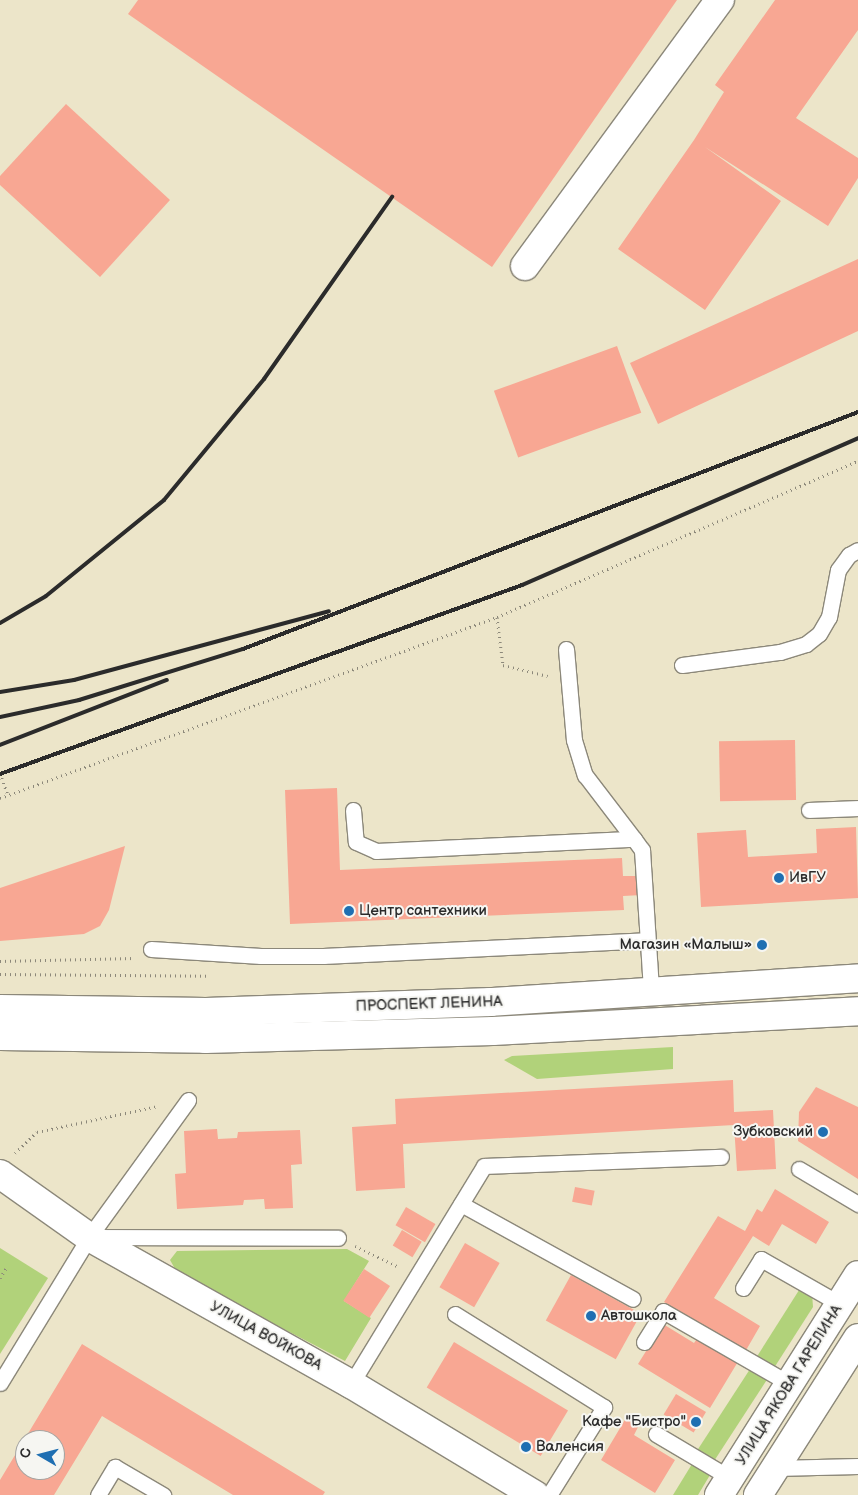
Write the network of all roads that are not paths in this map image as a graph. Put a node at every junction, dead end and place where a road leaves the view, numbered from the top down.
1 (720, 0) edge
2 (525, 266) dead end
3 (858, 550) edge
4 (566, 649) dead end
5 (682, 665) dead end
6 (858, 808) edge
7 (353, 810) dead end
8 (809, 810) dead end
9 (634, 838) junction
10 (646, 940) junction
11 (151, 949) dead end
12 (858, 978) edge
13 (651, 990) junction
14 (0, 1009) edge
15 (858, 1011) edge
16 (0, 1036) edge
17 (188, 1100) road end
18 (721, 1157) dead end
19 (4, 1167) edge
20 (799, 1168) dead end
21 (461, 1204) junction
22 (858, 1204) edge
23 (89, 1237) junction
24 (338, 1238) road end
25 (858, 1275) edge
26 (743, 1288) dead end
27 (633, 1299) dead end
28 (840, 1304) junction
29 (455, 1314) dead end
30 (858, 1338) edge
31 (644, 1342) dead end
32 (0, 1383) edge
33 (351, 1384) junction
34 (790, 1384) junction
35 (656, 1434) dead end
36 (858, 1466) edge
37 (775, 1468) junction
38 (725, 1487) edge
39 (98, 1495) edge
40 (163, 1495) edge
41 (535, 1495) edge
42 (549, 1495) edge
43 (758, 1495) edge

1 - 2 main road
3 - 5 lane
4 - 9 lane
6 - 8 lane
7 - 9 lane
9 - 10 lane
10 - 11 lane
10 - 13 lane
12 - 13 main road, ПРОСПЕКТ ЛЕНИНА
13 - 14 main road, ПРОСПЕКТ ЛЕНИНА
15 - 16 main road, ПРОСПЕКТ ЛЕНИНА
17 - 23 lane
18 - 21 lane
19 - 23 main road, УЛИЦА ВОЙКОВА
20 - 22 lane
21 - 27 lane
21 - 33 lane
23 - 24 lane
23 - 32 lane
23 - 33 main road, УЛИЦА ВОЙКОВА
25 - 28 main road, УЛИЦА ЯКОВА ГАРЕЛИНА
26 - 28 lane
28 - 34 main road, УЛИЦА ЯКОВА ГАРЕЛИНА
29 - 42 lane
30 - 37 main road
31 - 34 lane
33 - 41 main road, УЛИЦА ВОЙКОВА
34 - 38 main road, УЛИЦА ЯКОВА ГАРЕЛИНА
35 - 38 lane
36 - 37 lane
37 - 43 main road
39 - 40 lane

